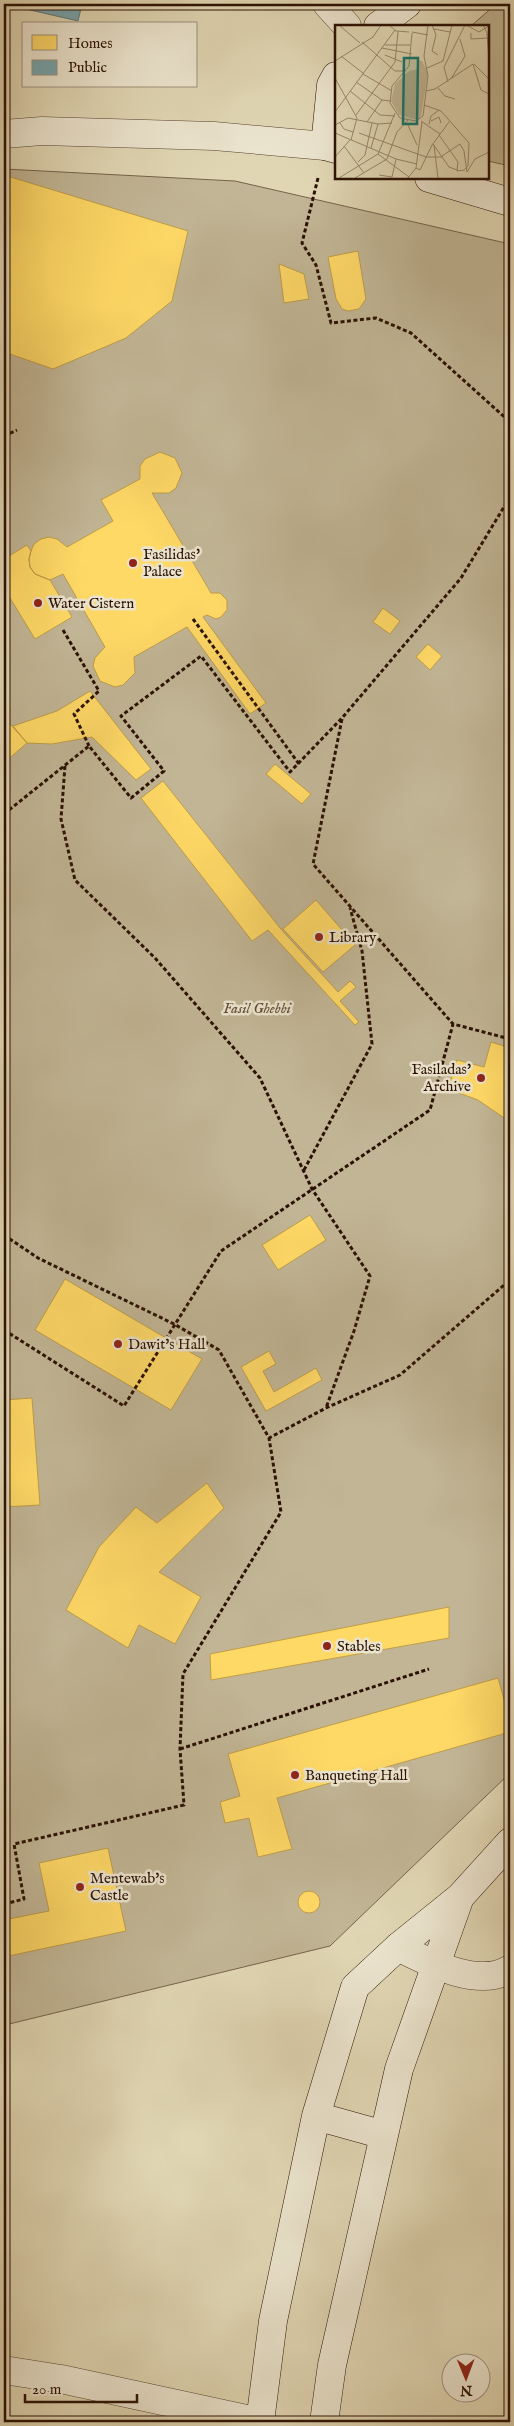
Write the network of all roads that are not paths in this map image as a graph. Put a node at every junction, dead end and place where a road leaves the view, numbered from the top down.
1 (327, 4) edge
2 (407, 4) edge
3 (346, 25) edge
4 (379, 25) edge
5 (335, 78) edge
6 (4, 134) edge
7 (331, 147) edge
8 (432, 179) edge
9 (510, 202) edge
10 (510, 1842) edge
11 (460, 1897) junction
12 (398, 1947) junction
13 (436, 1966) junction
14 (510, 1969) edge
15 (316, 2116) junction
16 (384, 2135) junction
17 (4, 2370) edge
18 (260, 2422) edge
19 (324, 2422) edge

1 - 3 street
2 - 4 street
5 - 7 street
6 - 7 street
8 - 9 street
10 - 11 street
11 - 12 street
11 - 13 street
12 - 13 street
12 - 15 street
13 - 14 street
13 - 16 street
15 - 16 street
15 - 18 street
16 - 19 street
17 - 18 street

